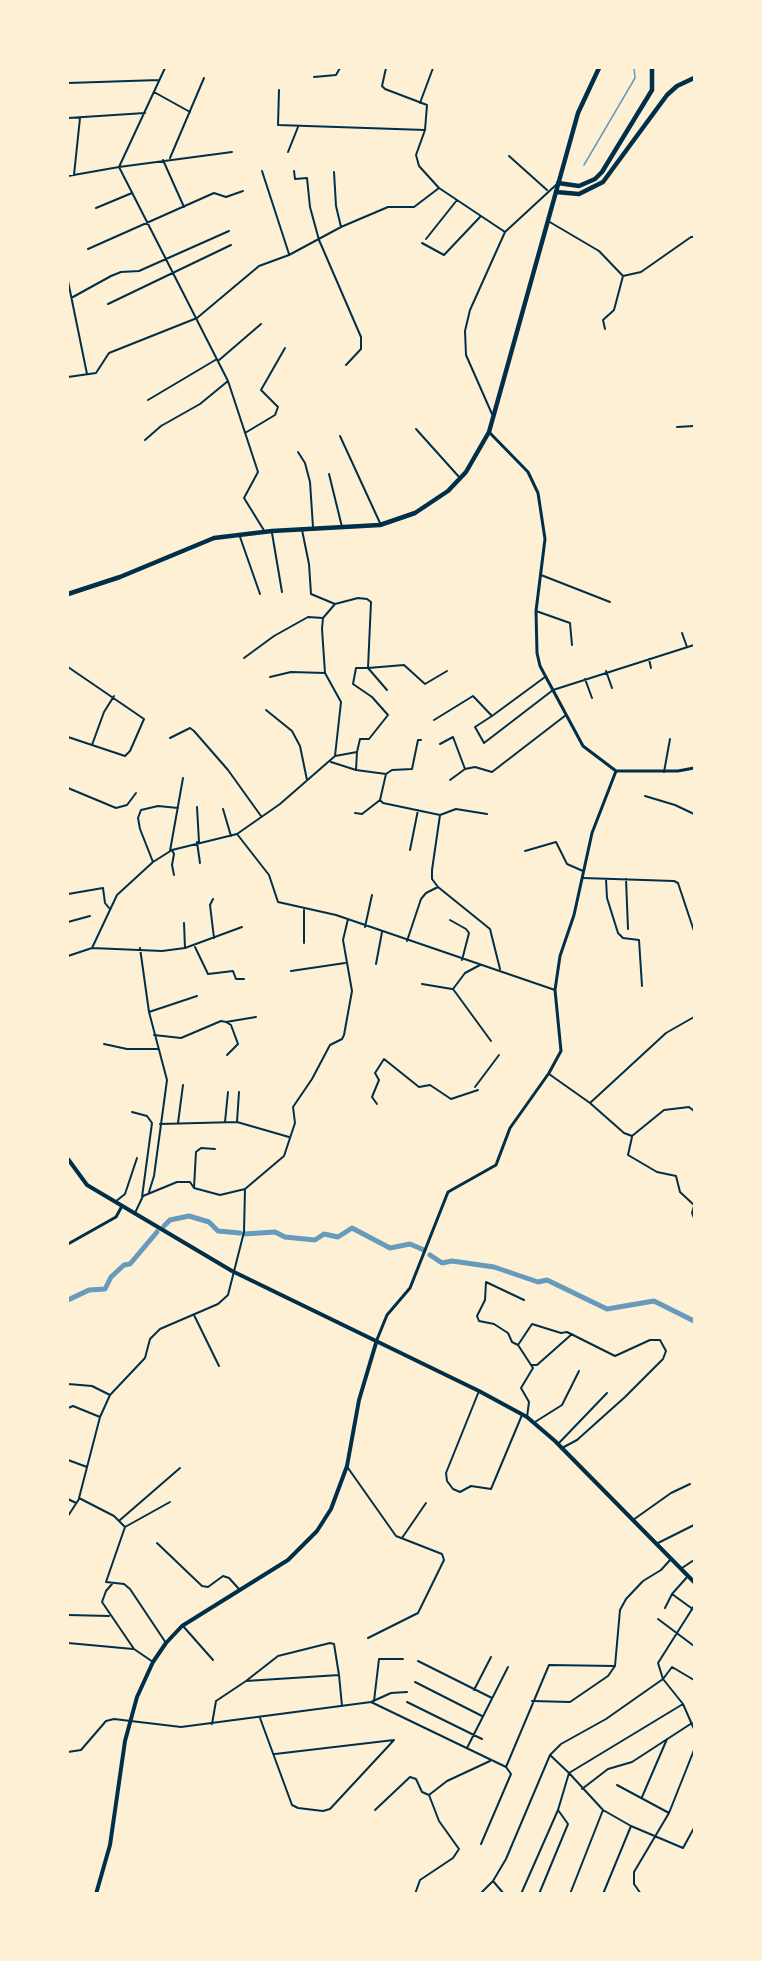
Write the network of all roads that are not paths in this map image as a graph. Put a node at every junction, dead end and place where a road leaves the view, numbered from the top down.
1 (165, 68) edge
2 (354, 68) edge
3 (386, 68) edge
4 (433, 68) edge
5 (599, 68) edge
6 (652, 68) edge
7 (314, 76) dead end
8 (204, 78) dead end
9 (694, 78) edge
10 (159, 80) junction
11 (68, 83) edge
12 (279, 90) dead end
13 (154, 92) junction
14 (420, 103) junction
15 (190, 112) junction
16 (146, 113) junction
17 (80, 117) junction
18 (68, 118) edge
19 (298, 127) junction
20 (425, 130) junction
21 (232, 152) dead end
22 (288, 152) dead end
23 (509, 156) dead end
24 (170, 158) junction
25 (163, 160) junction
26 (119, 167) junction
27 (262, 171) dead end
28 (294, 171) dead end
29 (334, 172) dead end
30 (74, 175) junction
31 (68, 176) edge
32 (558, 183) junction
33 (439, 188) junction
34 (243, 191) dead end
35 (548, 191) junction
36 (556, 192) junction
37 (132, 193) junction
38 (456, 200) junction
39 (184, 207) junction
40 (96, 208) dead end
41 (480, 217) junction
42 (548, 221) junction
43 (148, 224) junction
44 (341, 227) junction
45 (229, 231) dead end
46 (505, 231) junction
47 (694, 237) edge
48 (426, 239) dead end
49 (319, 240) junction
50 (422, 243) dead end
51 (231, 245) dead end
52 (88, 249) dead end
53 (289, 255) junction
54 (166, 260) junction
55 (173, 274) junction
56 (623, 276) junction
57 (68, 281) edge
58 (73, 297) junction
59 (108, 304) dead end
60 (197, 318) junction
61 (261, 324) dead end
62 (605, 329) dead end
63 (285, 348) dead end
64 (218, 360) junction
65 (346, 365) dead end
66 (87, 374) junction
67 (68, 377) edge
68 (228, 381) junction
69 (148, 400) dead end
70 (493, 417) junction
71 (694, 426) edge
72 (677, 428) dead end
73 (416, 429) dead end
74 (489, 432) junction
75 (245, 433) junction
76 (340, 436) dead end
77 (145, 440) dead end
78 (298, 452) dead end
79 (329, 474) dead end
80 (460, 478) junction
81 (380, 525) junction
82 (342, 527) junction
83 (313, 529) junction
84 (303, 530) junction
85 (272, 531) junction
86 (265, 532) junction
87 (240, 535) junction
88 (541, 575) junction
89 (282, 592) dead end
90 (68, 594) edge
91 (260, 594) dead end
92 (610, 602) dead end
93 (335, 604) junction
94 (536, 611) junction
95 (323, 618) junction
96 (682, 633) dead end
97 (572, 645) dead end
98 (694, 645) edge
99 (687, 647) junction
100 (244, 658) dead end
101 (649, 659) junction
102 (68, 667) edge
103 (368, 668) junction
104 (651, 668) dead end
105 (447, 671) dead end
106 (606, 672) junction
107 (325, 673) junction
108 (270, 677) dead end
109 (545, 677) junction
110 (585, 679) junction
111 (612, 688) dead end
112 (387, 690) dead end
113 (554, 690) junction
114 (114, 696) junction
115 (592, 699) dead end
116 (266, 710) dead end
117 (566, 715) junction
118 (492, 716) junction
119 (434, 720) dead end
120 (68, 737) edge
121 (170, 738) dead end
122 (670, 739) dead end
123 (421, 740) dead end
124 (440, 744) dead end
125 (92, 745) junction
126 (357, 752) junction
127 (335, 756) junction
128 (331, 762) junction
129 (694, 768) edge
130 (465, 769) junction
131 (356, 770) junction
132 (616, 771) junction
133 (664, 772) junction
134 (386, 774) junction
135 (183, 778) dead end
136 (307, 780) junction
137 (450, 780) dead end
138 (68, 788) edge
139 (136, 793) dead end
140 (645, 796) dead end
141 (381, 800) junction
142 (197, 807) dead end
143 (178, 808) junction
144 (223, 809) dead end
145 (418, 810) junction
146 (355, 813) dead end
147 (487, 814) dead end
148 (694, 814) edge
149 (440, 815) junction
150 (262, 817) junction
151 (237, 834) junction
152 (231, 836) junction
153 (198, 842) junction
154 (171, 850) junction
155 (410, 850) dead end
156 (525, 851) dead end
157 (153, 862) junction
158 (200, 863) dead end
159 (583, 871) junction
160 (174, 875) dead end
161 (582, 878) junction
162 (606, 879) junction
163 (626, 879) junction
164 (438, 887) junction
165 (68, 894) edge
166 (372, 895) dead end
167 (213, 899) dead end
168 (109, 908) junction
169 (304, 910) junction
170 (90, 916) dead end
171 (348, 919) junction
172 (450, 920) dead end
173 (68, 922) edge
174 (184, 923) dead end
175 (242, 927) dead end
176 (365, 927) junction
177 (628, 929) dead end
178 (694, 931) edge
179 (382, 932) junction
180 (214, 938) junction
181 (407, 941) junction
182 (304, 943) dead end
183 (194, 947) junction
184 (92, 948) junction
185 (140, 948) junction
186 (185, 948) junction
187 (68, 956) edge
188 (462, 960) junction
189 (346, 963) junction
190 (376, 964) dead end
191 (481, 964) junction
192 (501, 970) junction
193 (291, 971) dead end
194 (244, 979) dead end
195 (422, 984) dead end
196 (642, 986) dead end
197 (453, 989) junction
198 (555, 990) junction
199 (197, 996) dead end
200 (149, 1012) junction
201 (256, 1017) dead end
202 (694, 1017) edge
203 (226, 1022) junction
204 (154, 1035) junction
205 (491, 1041) dead end
206 (104, 1044) dead end
207 (158, 1049) junction
208 (227, 1055) dead end
209 (499, 1055) dead end
210 (549, 1074) junction
211 (183, 1085) dead end
212 (228, 1092) dead end
213 (239, 1092) dead end
214 (590, 1103) junction
215 (377, 1104) dead end
216 (694, 1111) edge
217 (132, 1112) dead end
218 (237, 1122) junction
219 (178, 1123) junction
220 (225, 1123) junction
221 (160, 1124) junction
222 (632, 1136) junction
223 (290, 1137) junction
224 (215, 1149) dead end
225 (137, 1158) dead end
226 (68, 1159) edge
227 (194, 1188) junction
228 (245, 1189) junction
229 (149, 1192) junction
230 (142, 1198) junction
231 (115, 1202) junction
232 (694, 1205) edge
233 (122, 1206) junction
234 (135, 1214) junction
235 (694, 1218) edge
236 (68, 1244) edge
237 (232, 1272) junction
238 (524, 1300) dead end
239 (193, 1314) junction
240 (572, 1334) junction
241 (376, 1343) junction
242 (518, 1345) junction
243 (532, 1365) junction
244 (219, 1366) dead end
245 (579, 1371) dead end
246 (68, 1384) edge
247 (479, 1391) junction
248 (607, 1393) dead end
249 (110, 1395) junction
250 (68, 1408) edge
251 (522, 1414) junction
252 (100, 1417) junction
253 (528, 1417) junction
254 (535, 1422) junction
255 (558, 1444) junction
256 (562, 1449) junction
257 (68, 1460) edge
258 (347, 1466) junction
259 (87, 1467) junction
260 (180, 1468) dead end
261 (690, 1484) dead end
262 (79, 1498) junction
263 (68, 1499) edge
264 (170, 1502) dead end
265 (77, 1503) junction
266 (426, 1503) dead end
267 (68, 1516) edge
268 (120, 1520) junction
269 (633, 1520) junction
270 (694, 1525) edge
271 (125, 1527) junction
272 (401, 1538) junction
273 (157, 1543) dead end
274 (656, 1544) junction
275 (671, 1559) junction
276 (694, 1560) edge
277 (681, 1568) junction
278 (688, 1576) junction
279 (694, 1582) edge
280 (112, 1584) junction
281 (239, 1589) junction
282 (672, 1594) junction
283 (665, 1608) dead end
284 (694, 1608) edge
285 (68, 1615) edge
286 (109, 1616) junction
287 (658, 1619) dead end
288 (182, 1626) junction
289 (677, 1633) junction
290 (368, 1638) dead end
291 (68, 1643) edge
292 (166, 1643) junction
293 (694, 1646) edge
294 (134, 1649) junction
295 (491, 1657) dead end
296 (403, 1659) dead end
297 (213, 1660) dead end
298 (418, 1661) dead end
299 (153, 1662) junction
300 (615, 1666) junction
301 (507, 1667) dead end
302 (339, 1675) junction
303 (663, 1679) junction
304 (694, 1680) edge
305 (246, 1681) junction
306 (415, 1682) dead end
307 (474, 1690) junction
308 (407, 1692) dead end
309 (492, 1698) junction
310 (532, 1701) junction
311 (373, 1702) junction
312 (407, 1702) dead end
313 (682, 1704) junction
314 (342, 1706) junction
315 (483, 1716) junction
316 (260, 1718) junction
317 (130, 1721) junction
318 (693, 1723) junction
319 (212, 1724) junction
320 (694, 1729) edge
321 (473, 1735) junction
322 (668, 1738) junction
323 (482, 1739) dead end
324 (466, 1748) junction
325 (694, 1750) edge
326 (68, 1752) edge
327 (274, 1754) junction
328 (550, 1755) junction
329 (490, 1761) junction
330 (506, 1767) junction
331 (569, 1773) junction
332 (617, 1785) dead end
333 (582, 1789) junction
334 (429, 1796) junction
335 (642, 1797) junction
336 (375, 1810) dead end
337 (558, 1810) junction
338 (603, 1810) junction
339 (669, 1813) junction
340 (632, 1826) junction
341 (694, 1828) edge
342 (654, 1835) junction
343 (481, 1844) dead end
344 (493, 1881) junction
345 (96, 1893) edge
346 (415, 1893) edge
347 (480, 1893) edge
348 (504, 1893) edge
349 (521, 1893) edge
350 (539, 1893) edge
351 (570, 1893) edge
352 (603, 1893) edge
353 (641, 1893) edge

1 - 10 street
2 - 7 street
3 - 14 street
4 - 14 street
5 - 32 main road
6 - 32 main road
8 - 15 street
9 - 36 main road
10 - 11 street
10 - 13 street
12 - 19 street
13 - 15 street
13 - 16 street
14 - 20 street
15 - 24 street
16 - 17 street
16 - 26 street
17 - 18 street
17 - 30 street
19 - 20 street
19 - 22 street
20 - 33 street
21 - 24 street
23 - 35 street
24 - 25 street
25 - 26 street
25 - 39 street
26 - 30 street
26 - 37 street
27 - 53 street
28 - 49 street
29 - 44 street
30 - 31 street
32 - 35 street
32 - 36 main road
33 - 38 street
33 - 44 street
34 - 39 street
35 - 46 street
36 - 42 main road
37 - 40 street
37 - 43 street
38 - 41 street
38 - 48 street
39 - 43 street
41 - 46 street
41 - 50 street
42 - 56 street
42 - 70 main road
43 - 52 street
43 - 54 street
44 - 49 street
45 - 54 street
46 - 70 street
47 - 56 street
49 - 53 street
49 - 65 street
51 - 55 street
53 - 60 street
54 - 55 street
54 - 58 street
55 - 59 street
55 - 60 street
56 - 62 street
57 - 58 street
58 - 66 street
60 - 64 street
60 - 66 street
61 - 64 street
63 - 75 street
64 - 68 street
64 - 69 street
66 - 67 street
68 - 75 street
68 - 77 street
70 - 74 main road
71 - 72 street
73 - 80 street
74 - 80 main road
74 - 88 street
75 - 86 street
76 - 81 street
78 - 83 street
79 - 82 street
80 - 81 main road
81 - 82 main road
82 - 83 main road
83 - 84 main road
84 - 85 main road
84 - 93 street
85 - 86 main road
85 - 89 street
86 - 87 main road
87 - 90 main road
87 - 91 street
88 - 92 street
88 - 94 street
93 - 95 street
93 - 103 street
94 - 97 street
94 - 109 street
95 - 100 street
95 - 107 street
96 - 99 street
98 - 99 street
99 - 101 street
101 - 104 street
101 - 106 street
102 - 114 street
103 - 105 street
103 - 112 street
103 - 126 street
106 - 110 street
106 - 111 street
107 - 108 street
107 - 127 street
109 - 113 street
109 - 118 street
110 - 113 street
110 - 115 street
113 - 117 street
113 - 118 street
114 - 125 street
114 - 125 street
116 - 136 street
117 - 130 street
117 - 132 street
118 - 119 street
120 - 125 street
121 - 150 street
122 - 133 street
123 - 134 street
124 - 130 street
126 - 127 street
126 - 131 street
127 - 128 street
128 - 131 street
128 - 136 street
129 - 133 street
130 - 137 street
131 - 134 street
132 - 133 street
132 - 159 street
134 - 141 street
135 - 143 street
136 - 150 street
138 - 139 street
140 - 148 street
141 - 145 street
141 - 146 street
142 - 153 street
143 - 154 street
143 - 157 street
144 - 152 street
145 - 149 street
145 - 155 street
147 - 149 street
149 - 164 street
150 - 151 street
151 - 152 street
151 - 169 street
152 - 153 street
153 - 154 street
153 - 158 street
154 - 157 street
154 - 160 street
156 - 159 street
157 - 168 street
159 - 161 street
161 - 162 street
161 - 198 street
162 - 163 street
162 - 196 street
163 - 177 street
163 - 178 street
164 - 181 street
164 - 192 street
165 - 168 street
166 - 176 street
167 - 180 street
168 - 184 street
169 - 171 street
169 - 182 street
170 - 173 street
171 - 176 street
171 - 189 street
172 - 188 street
174 - 186 street
175 - 180 street
176 - 179 street
179 - 181 street
179 - 190 street
180 - 183 street
181 - 188 street
183 - 186 street
183 - 194 street
184 - 185 street
184 - 187 street
185 - 186 street
185 - 200 street
188 - 191 street
189 - 193 street
189 - 223 street
191 - 192 street
191 - 197 street
192 - 198 street
195 - 197 street
197 - 205 street
198 - 210 street
199 - 200 street
200 - 204 street
201 - 203 street
202 - 214 street
203 - 204 street
203 - 208 street
204 - 207 street
206 - 207 street
207 - 221 street
209 - 215 street
210 - 214 street
210 - 241 street
211 - 219 street
212 - 220 street
213 - 218 street
214 - 222 street
216 - 222 street
217 - 230 street
218 - 220 street
218 - 223 street
219 - 220 street
219 - 221 street
221 - 229 street
222 - 232 street
223 - 228 street
224 - 227 street
225 - 231 street
226 - 231 main road
227 - 228 street
227 - 229 street
228 - 237 street
229 - 230 street
230 - 234 street
231 - 233 main road
232 - 235 street
233 - 234 main road
233 - 236 street
234 - 237 main road
237 - 239 street
237 - 241 main road
238 - 242 street
239 - 244 street
239 - 249 street
240 - 242 street
240 - 243 street
240 - 256 street
241 - 247 main road
241 - 258 main road
242 - 243 street
243 - 253 street
245 - 254 street
246 - 249 street
247 - 251 main road
247 - 251 street
248 - 255 street
249 - 252 street
250 - 252 street
251 - 253 main road
252 - 259 street
253 - 254 main road
254 - 255 main road
255 - 256 main road
256 - 269 main road
257 - 259 street
258 - 272 street
258 - 281 main road
259 - 262 street
260 - 268 street
261 - 269 street
262 - 265 street
262 - 268 street
263 - 265 street
264 - 271 street
265 - 267 street
266 - 272 street
268 - 271 street
269 - 274 main road
270 - 274 street
271 - 280 street
272 - 290 street
273 - 281 street
274 - 275 main road
275 - 277 main road
275 - 300 street
276 - 277 street
277 - 278 main road
278 - 279 main road
278 - 282 street
280 - 286 street
280 - 292 street
281 - 288 main road
282 - 283 street
282 - 284 street
284 - 289 street
285 - 286 street
286 - 294 street
287 - 289 street
288 - 292 main road
288 - 297 street
289 - 293 street
289 - 303 street
291 - 294 street
292 - 299 main road
294 - 299 street
295 - 307 street
296 - 311 street
298 - 307 street
299 - 317 main road
300 - 310 street
300 - 310 street
301 - 309 street
302 - 305 street
302 - 305 street
302 - 314 street
303 - 304 street
303 - 313 street
303 - 328 street
305 - 319 street
306 - 315 street
307 - 309 street
308 - 311 street
309 - 315 street
310 - 330 street
311 - 314 street
311 - 324 street
312 - 321 street
313 - 318 street
313 - 331 street
314 - 316 street
315 - 321 street
316 - 319 street
316 - 327 street
317 - 319 street
317 - 326 street
317 - 345 main road
318 - 320 street
318 - 322 street
321 - 323 street
321 - 324 street
322 - 333 street
322 - 335 street
324 - 329 street
325 - 339 street
327 - 327 street
328 - 331 street
328 - 344 street
329 - 330 street
329 - 334 street
330 - 343 street
331 - 333 street
331 - 337 street
332 - 335 street
333 - 338 street
334 - 336 street
334 - 346 street
335 - 339 street
337 - 349 street
337 - 350 street
338 - 340 street
338 - 351 street
339 - 342 street
340 - 342 street
340 - 352 street
341 - 342 street
342 - 353 street
344 - 347 street
344 - 348 street

